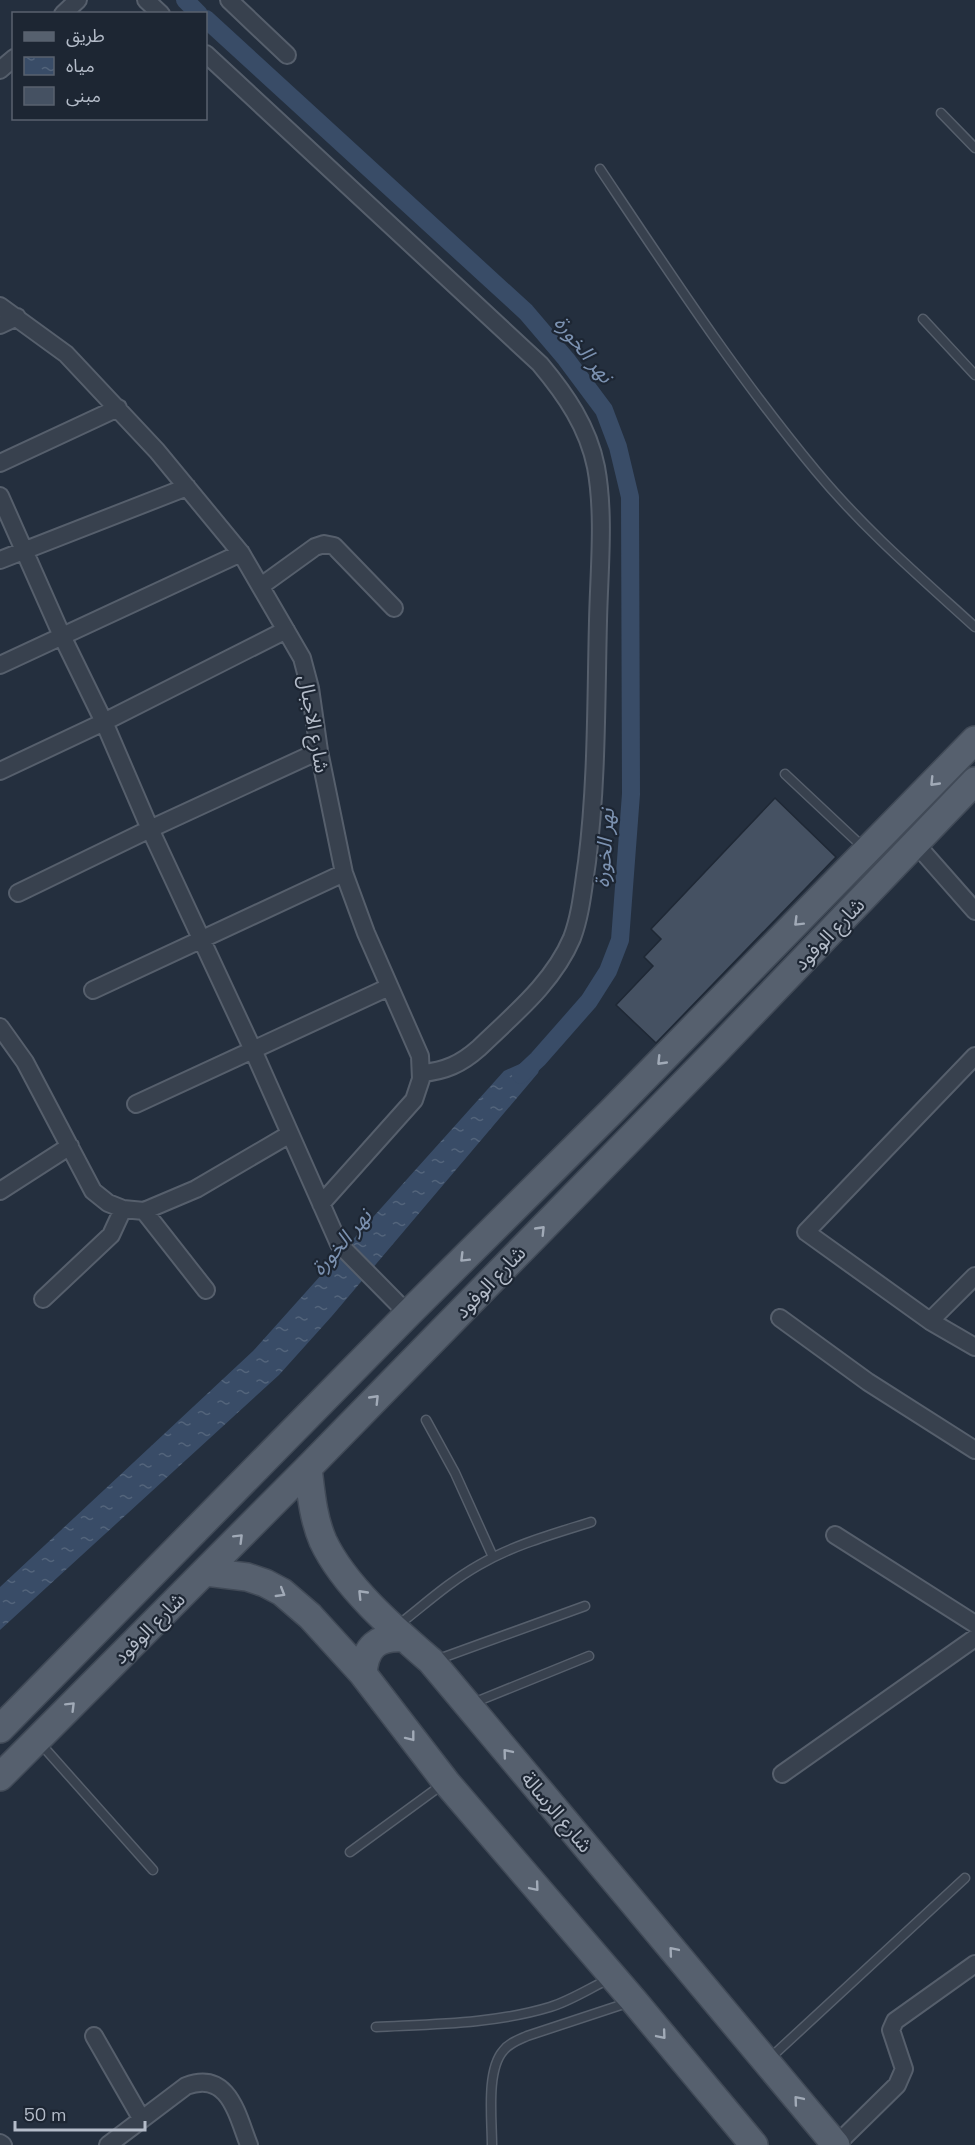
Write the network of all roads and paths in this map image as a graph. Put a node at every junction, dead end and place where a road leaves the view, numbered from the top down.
1 (78, 0) edge
2 (146, 0) edge
3 (229, 0) edge
4 (65, 12) edge
5 (158, 12) edge
6 (207, 55) edge
7 (287, 55) dead end
8 (12, 60) edge
9 (0, 70) edge
10 (940, 113) dead end
11 (975, 148) edge
12 (600, 169) dead end
13 (0, 306) edge
14 (17, 317) junction
15 (923, 319) dead end
16 (0, 325) edge
17 (975, 375) edge
18 (118, 408) junction
19 (0, 462) edge
20 (187, 487) junction
21 (0, 496) edge
22 (23, 550) junction
23 (241, 553) junction
24 (0, 560) edge
25 (261, 586) junction
26 (394, 608) dead end
27 (975, 627) edge
28 (286, 630) junction
29 (62, 636) junction
30 (0, 665) edge
31 (104, 722) junction
32 (975, 740) edge
33 (319, 751) junction
34 (0, 771) edge
35 (785, 774) dead end
36 (975, 781) edge
37 (150, 829) junction
38 (916, 844) junction
39 (868, 851) junction
40 (344, 873) junction
41 (18, 893) dead end
42 (975, 911) edge
43 (200, 940) junction
44 (389, 987) junction
45 (93, 990) dead end
46 (0, 1027) edge
47 (253, 1050) junction
48 (975, 1056) edge
49 (422, 1073) junction
50 (136, 1104) dead end
51 (290, 1134) junction
52 (70, 1146) junction
53 (0, 1191) edge
54 (321, 1204) junction
55 (123, 1209) junction
56 (144, 1211) junction
57 (975, 1276) edge
58 (206, 1290) dead end
59 (44, 1299) dead end
60 (408, 1314) junction
61 (780, 1318) dead end
62 (930, 1321) junction
63 (975, 1347) edge
64 (426, 1420) dead end
65 (975, 1450) edge
66 (308, 1468) junction
67 (591, 1522) dead end
68 (835, 1535) dead end
69 (493, 1557) junction
70 (206, 1572) junction
71 (585, 1606) dead end
72 (975, 1624) edge
73 (399, 1633) junction
74 (975, 1638) edge
75 (589, 1656) dead end
76 (431, 1661) junction
77 (363, 1674) junction
78 (467, 1705) junction
79 (0, 1730) edge
80 (37, 1740) junction
81 (782, 1774) dead end
82 (0, 1777) edge
83 (446, 1782) junction
84 (351, 1851) dead end
85 (153, 1870) dead end
86 (965, 1878) dead end
87 (975, 1964) edge
88 (612, 1978) junction
89 (634, 2001) junction
90 (376, 2027) dead end
91 (94, 2036) dead end
92 (766, 2062) junction
93 (141, 2118) junction
94 (108, 2145) edge
95 (249, 2145) edge
96 (492, 2145) edge
97 (754, 2145) edge
98 (836, 2145) edge

1 - 4 street
2 - 5 street
3 - 7 street
6 - 49 street
8 - 9 street
10 - 11 lane
12 - 27 lane
13 - 14 street, شارع الاجبال
14 - 16 street
14 - 18 street, شارع الاجبال
15 - 17 lane
18 - 19 street
18 - 20 street, شارع الاجبال
20 - 22 street
20 - 23 street, شارع الاجبال
21 - 22 street
22 - 24 street
22 - 29 street
23 - 25 street, شارع الاجبال
23 - 29 street
25 - 26 street
25 - 28 street, شارع الاجبال
28 - 31 street
28 - 33 street, شارع الاجبال
29 - 30 street
29 - 31 street
31 - 34 street
31 - 37 street
32 -> 39 main road, شارع الوفود
33 - 37 street
33 - 40 street, شارع الاجبال
35 - 39 lane
36 - 38 main road, شارع الوفود
37 - 41 street
37 - 43 street
38 - 42 street
66 -> 38 main road, شارع الوفود
39 -> 60 main road, شارع الوفود
40 - 43 street
40 - 44 street, شارع الاجبال
43 - 45 street
43 - 47 street
44 - 47 street
44 - 49 street, شارع الاجبال
46 - 52 street
47 - 50 street
47 - 51 street
48 - 62 street
49 - 54 street
51 - 54 street
51 - 56 street
52 - 53 street
52 - 55 street
54 - 60 street
55 - 56 street
55 - 59 street
56 - 58 street
57 - 62 street
60 - 79 main road, شارع الوفود
61 - 65 street
62 - 63 street
64 - 69 lane
70 -> 66 main road, شارع الوفود
73 -> 66 main road, شارع الرسالة
67 - 69 lane
68 - 72 street
69 - 73 lane
70 -> 77 main road
80 -> 70 main road, شارع الوفود
71 - 76 lane
73 - 76 main road, شارع الرسالة
73 - 77 main road
74 - 81 street
75 - 78 lane
76 - 78 main road, شارع الرسالة
77 -> 83 main road
92 -> 78 main road, شارع الرسالة
80 - 82 main road, شارع الوفود
80 - 85 lane
83 - 84 lane
83 -> 88 main road
86 - 92 lane
87 - 98 street
88 - 89 main road
88 - 90 lane
89 - 96 lane
89 -> 97 main road
91 - 93 street
98 -> 92 main road, شارع الرسالة
93 - 94 street
93 - 95 street

